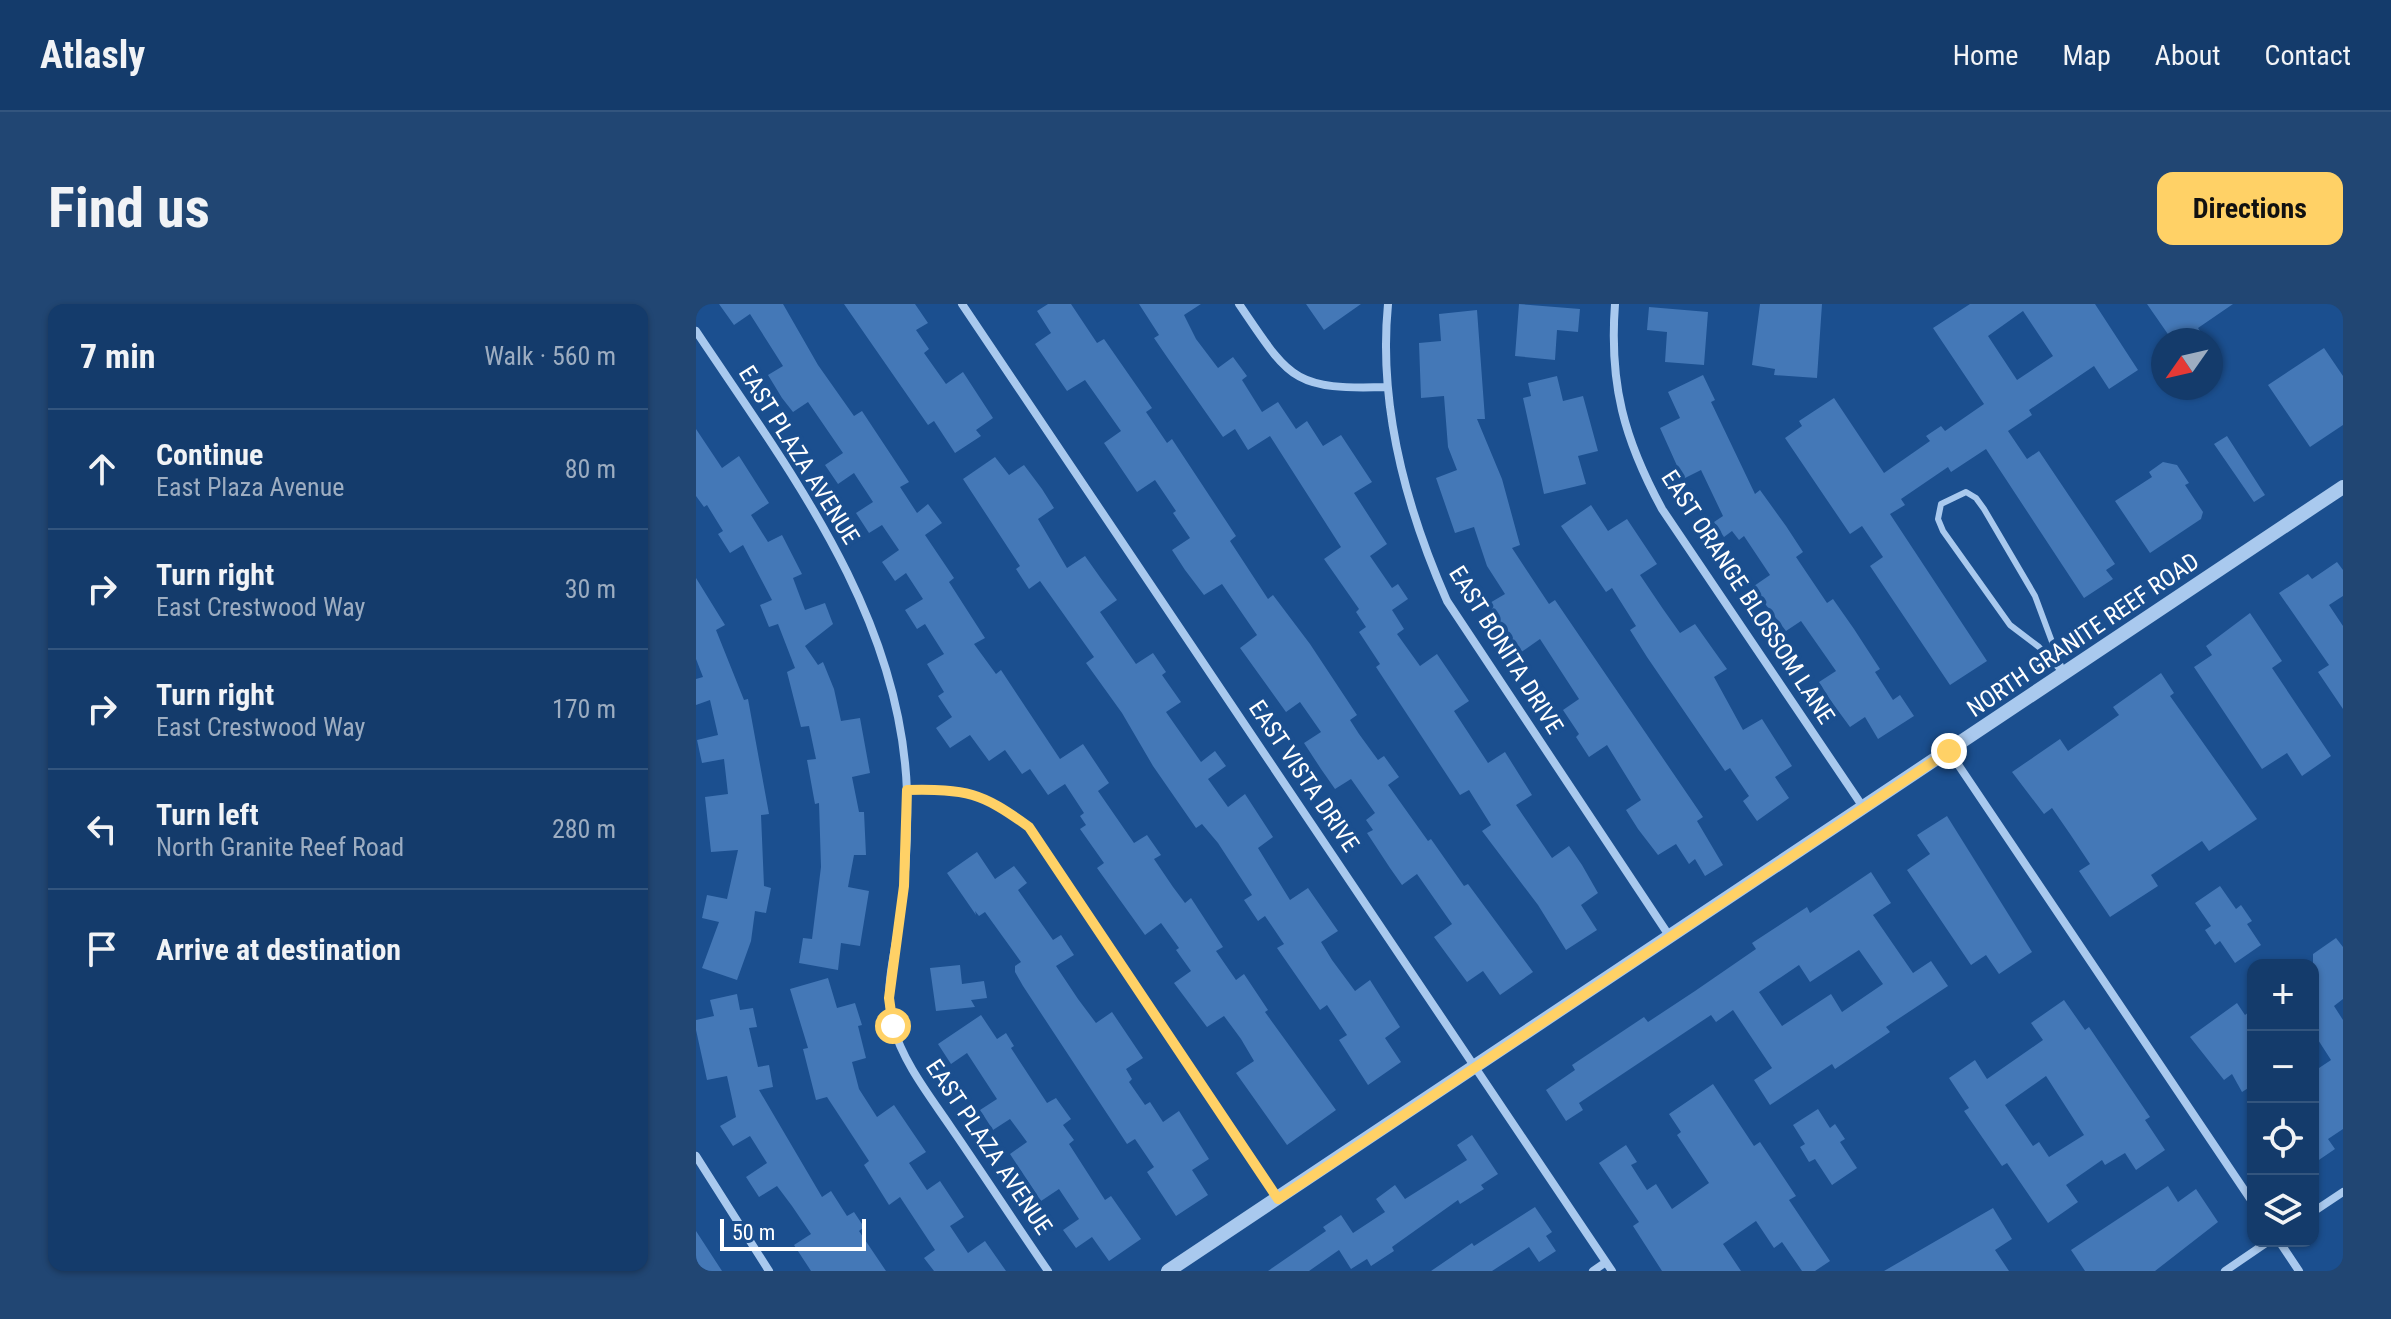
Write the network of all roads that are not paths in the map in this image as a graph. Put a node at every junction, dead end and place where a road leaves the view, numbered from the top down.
1 (962, 304) edge
2 (1239, 304) edge
3 (1388, 304) edge
4 (1615, 304) edge
5 (696, 331) edge
6 (1386, 387) junction
7 (2343, 487) edge
8 (2064, 674) junction
9 (1949, 751) junction
10 (907, 790) junction
11 (1864, 808) junction
12 (1670, 937) junction
13 (1475, 1067) junction
14 (696, 1156) edge
15 (2343, 1192) edge
16 (2247, 1194) edge
17 (1278, 1199) junction
18 (2319, 1208) edge
19 (2260, 1247) edge
20 (2283, 1247) edge
21 (1606, 1262) junction
22 (769, 1271) edge
23 (1048, 1271) edge
24 (1168, 1271) edge
25 (1593, 1271) edge
26 (1612, 1271) edge
27 (2225, 1271) edge
28 (2299, 1271) edge

1 - 13 street, EAST VISTA DRIVE
2 - 6 street
3 - 6 street, EAST BONITA DRIVE
4 - 11 street, EAST ORANGE BLOSSOM LANE
5 - 10 street, EAST PLAZA AVENUE
6 - 12 street, EAST BONITA DRIVE
7 - 8 street, NORTH GRANITE REEF ROAD
8 - 8 lane
8 - 9 street, NORTH GRANITE REEF ROAD
9 - 11 street, NORTH GRANITE REEF ROAD
9 - 16 street
10 - 17 street
10 - 23 street, EAST PLAZA AVENUE
11 - 12 street, NORTH GRANITE REEF ROAD
12 - 13 street, NORTH GRANITE REEF ROAD
13 - 17 street, NORTH GRANITE REEF ROAD
13 - 21 street, EAST VISTA DRIVE
14 - 22 street
15 - 18 street
17 - 24 street, NORTH GRANITE REEF ROAD
19 - 27 street
20 - 28 street
21 - 25 street
21 - 26 street, EAST VISTA DRIVE

